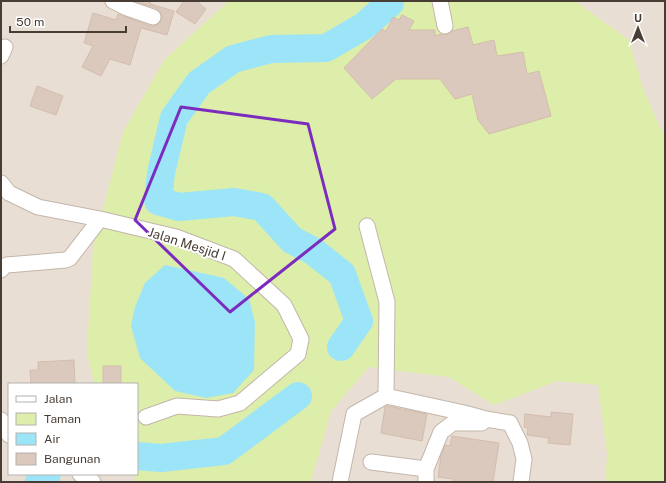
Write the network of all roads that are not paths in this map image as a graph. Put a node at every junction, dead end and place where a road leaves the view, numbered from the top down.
1 (113, 1) edge
2 (440, 1) edge
3 (153, 17) dead end
4 (445, 26) dead end
5 (1, 183) edge
6 (100, 219) junction
7 (367, 226) dead end
8 (1, 270) edge
9 (386, 396) junction
10 (146, 417) dead end
11 (1, 420) edge
12 (510, 423) junction
13 (8, 433) edge
14 (371, 462) dead end
15 (82, 475) edge
16 (426, 475) edge
17 (93, 482) edge
18 (340, 482) edge
19 (520, 482) edge

1 - 3 street
2 - 4 street
5 - 6 street, Jalan Mesjid I
6 - 8 street
6 - 10 street, Jalan Mesjid I
7 - 9 street
9 - 12 street
9 - 18 street
11 - 13 street
12 - 16 street
12 - 19 street
14 - 16 street
15 - 17 street

